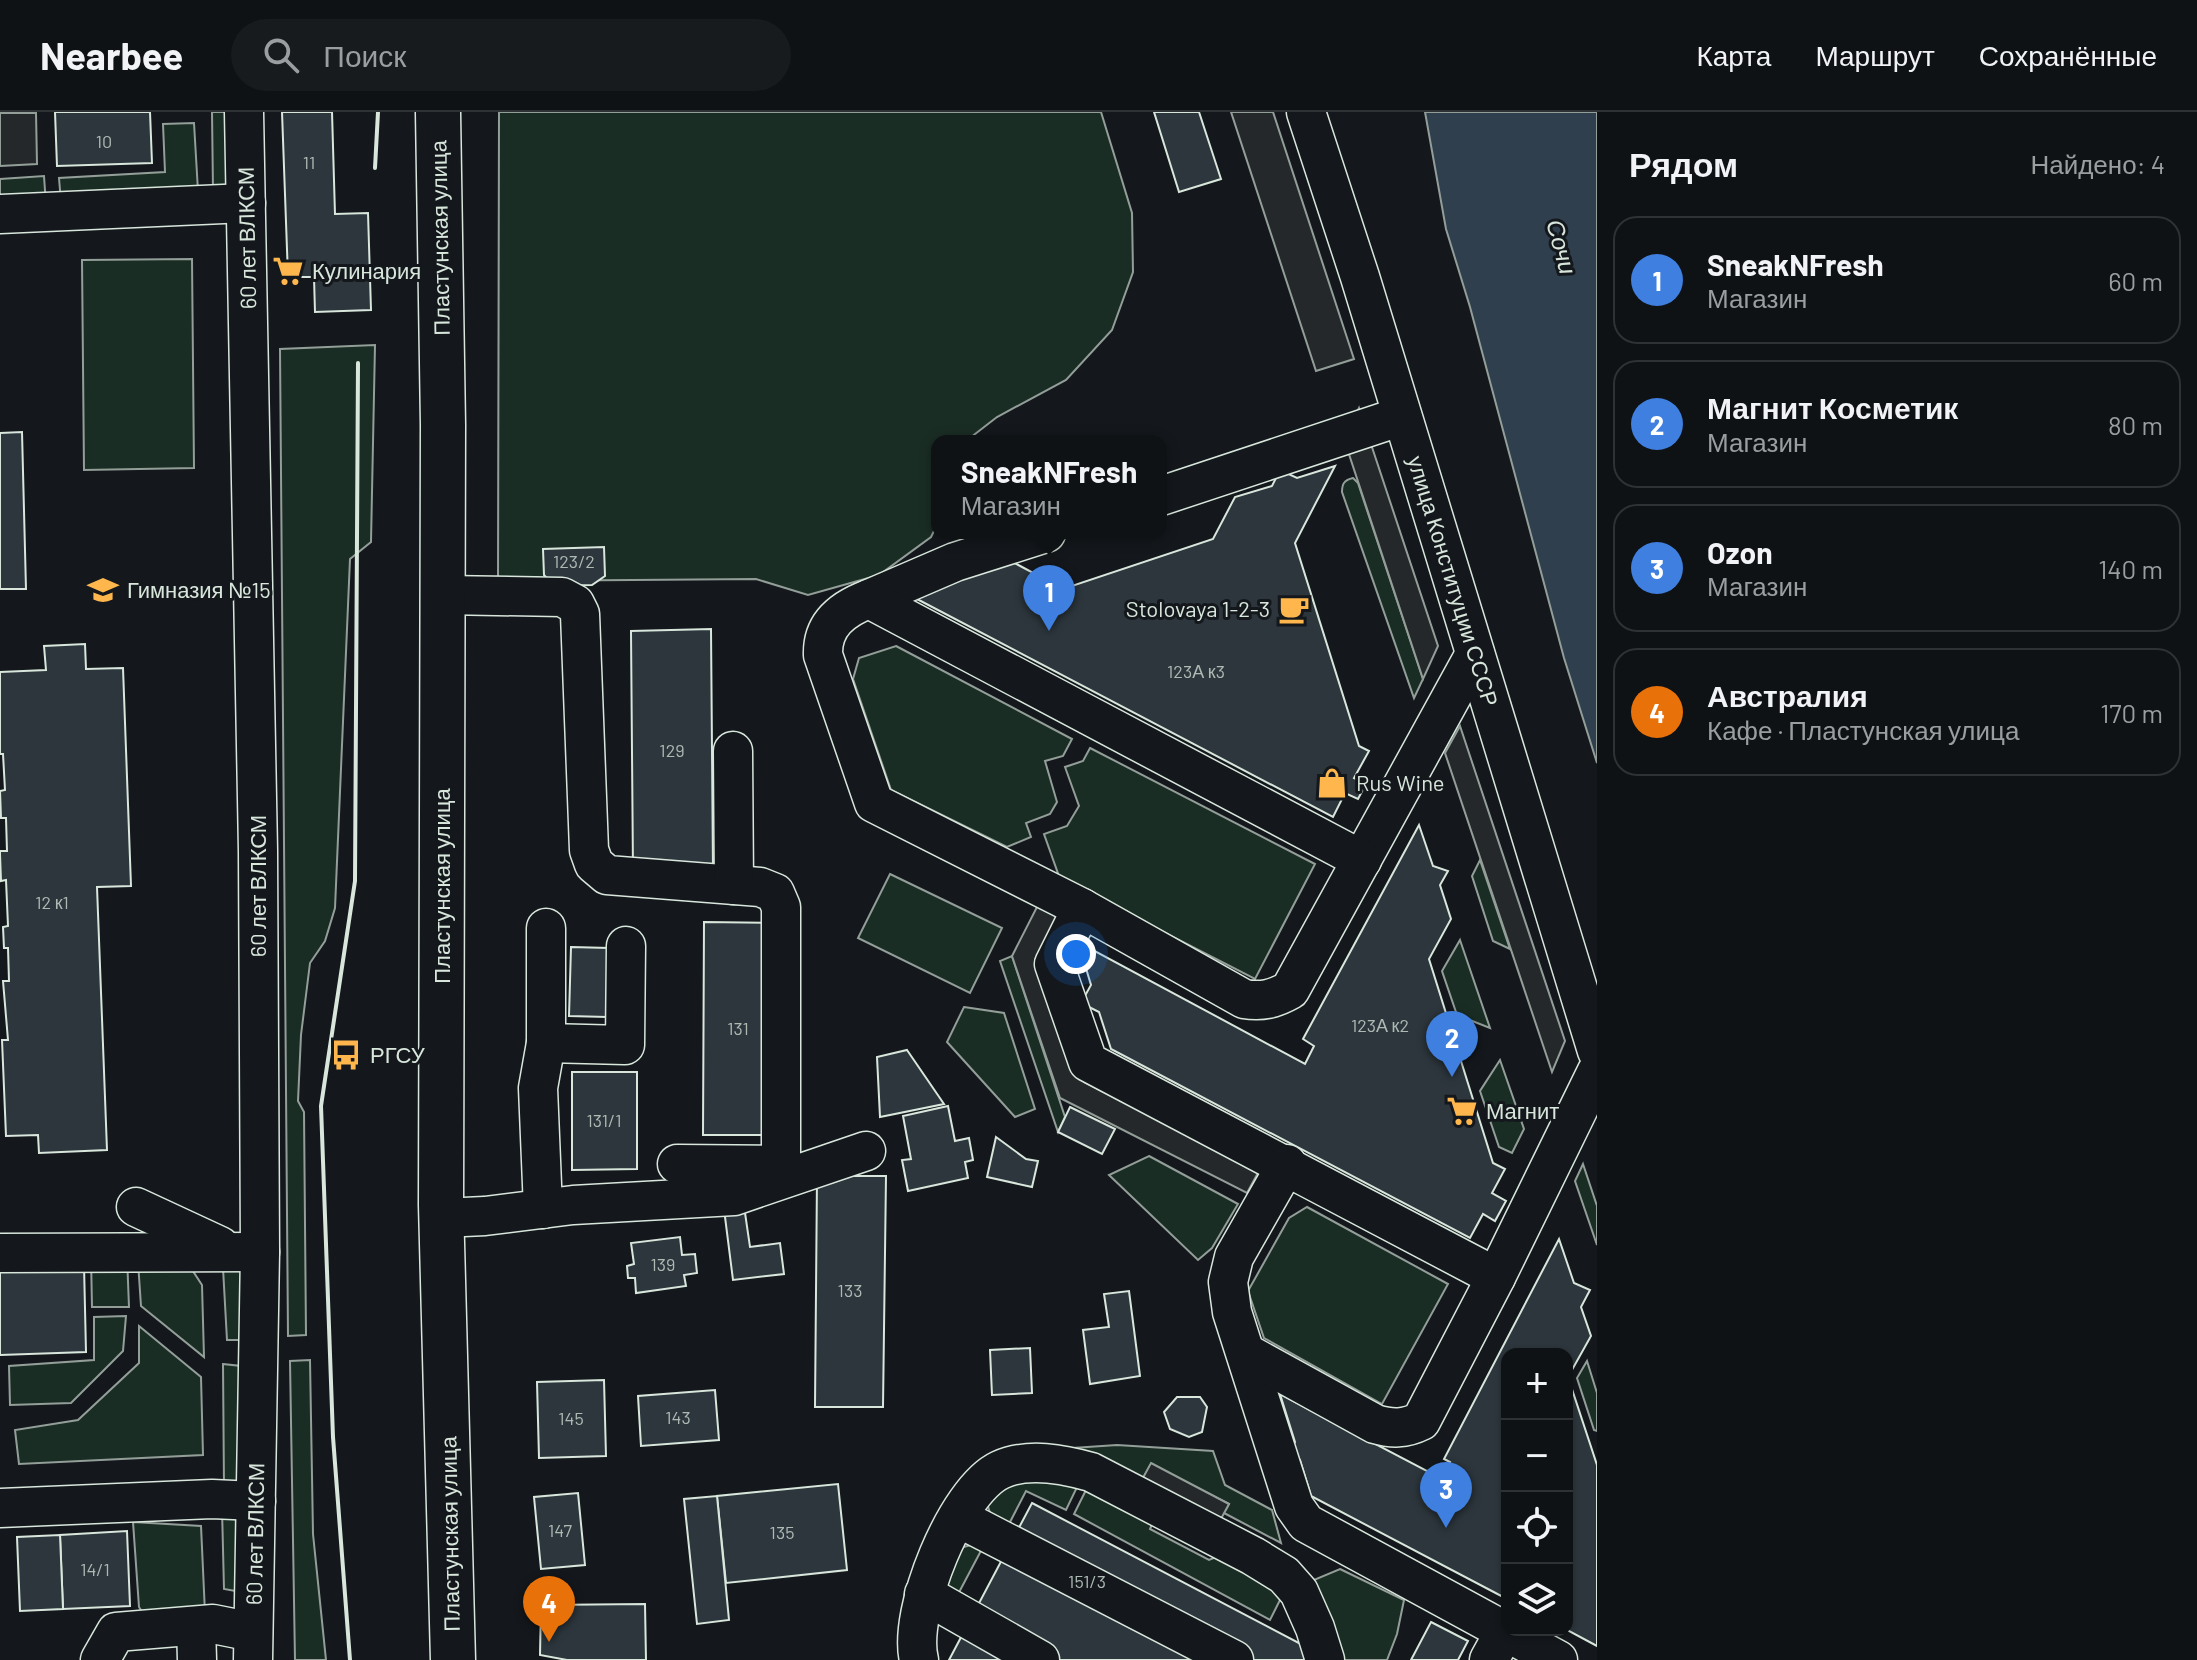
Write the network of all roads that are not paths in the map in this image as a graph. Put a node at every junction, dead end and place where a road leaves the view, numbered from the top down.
1 (244, 112) edge
2 (438, 112) edge
3 (1306, 112) edge
4 (246, 203) junction
5 (0, 214) edge
6 (1402, 416) junction
7 (1167, 494) edge
8 (1027, 539) edge
9 (443, 595) junction
10 (869, 599) junction
11 (1475, 654) junction
12 (733, 751) dead end
13 (1362, 860) junction
14 (734, 885) junction
15 (1082, 908) junction
16 (546, 928) dead end
17 (626, 946) dead end
18 (546, 1043) junction
19 (1597, 1051) edge
20 (1597, 1071) edge
21 (866, 1151) dead end
22 (677, 1164) dead end
23 (1287, 1164) junction
24 (136, 1207) dead end
25 (543, 1209) junction
26 (442, 1218) junction
27 (247, 1252) junction
28 (0, 1253) edge
29 (1496, 1277) junction
30 (1246, 1353) junction
31 (256, 1501) junction
32 (0, 1508) edge
33 (959, 1518) junction
34 (924, 1594) junction
35 (197, 1643) edge
36 (253, 1646) edge
37 (1497, 1646) edge
38 (100, 1660) edge
39 (453, 1660) edge
40 (919, 1660) edge
41 (1040, 1660) edge
42 (1234, 1660) edge
43 (1325, 1660) edge
44 (1558, 1660) edge

1 - 4 street, 60 лет ВЛКСМ
2 - 9 main road, Пластунская улица
3 - 6 street, улица Конституции СССР
4 - 5 street
4 - 27 street, 60 лет ВЛКСМ
6 - 7 street
6 - 11 street, улица Конституции СССР
8 - 10 street
9 - 14 street
9 - 26 main road, Пластунская улица
10 - 13 street
10 - 15 street
11 - 13 street
11 - 19 street, улица Конституции СССР
12 - 14 street
13 - 15 street
14 - 22 street
15 - 23 street
16 - 18 street
17 - 18 street
18 - 25 street
20 - 29 street
21 - 25 street
23 - 29 street
23 - 30 street
24 - 27 street
25 - 26 street
26 - 39 main road, Пластунская улица
27 - 28 street
27 - 31 street, 60 лет ВЛКСМ
29 - 30 street
30 - 37 street
31 - 32 street
31 - 36 street, 60 лет ВЛКСМ
33 - 34 street
33 - 42 street
33 - 43 street
34 - 40 street
34 - 41 street
35 - 36 street
35 - 38 street
37 - 44 street

